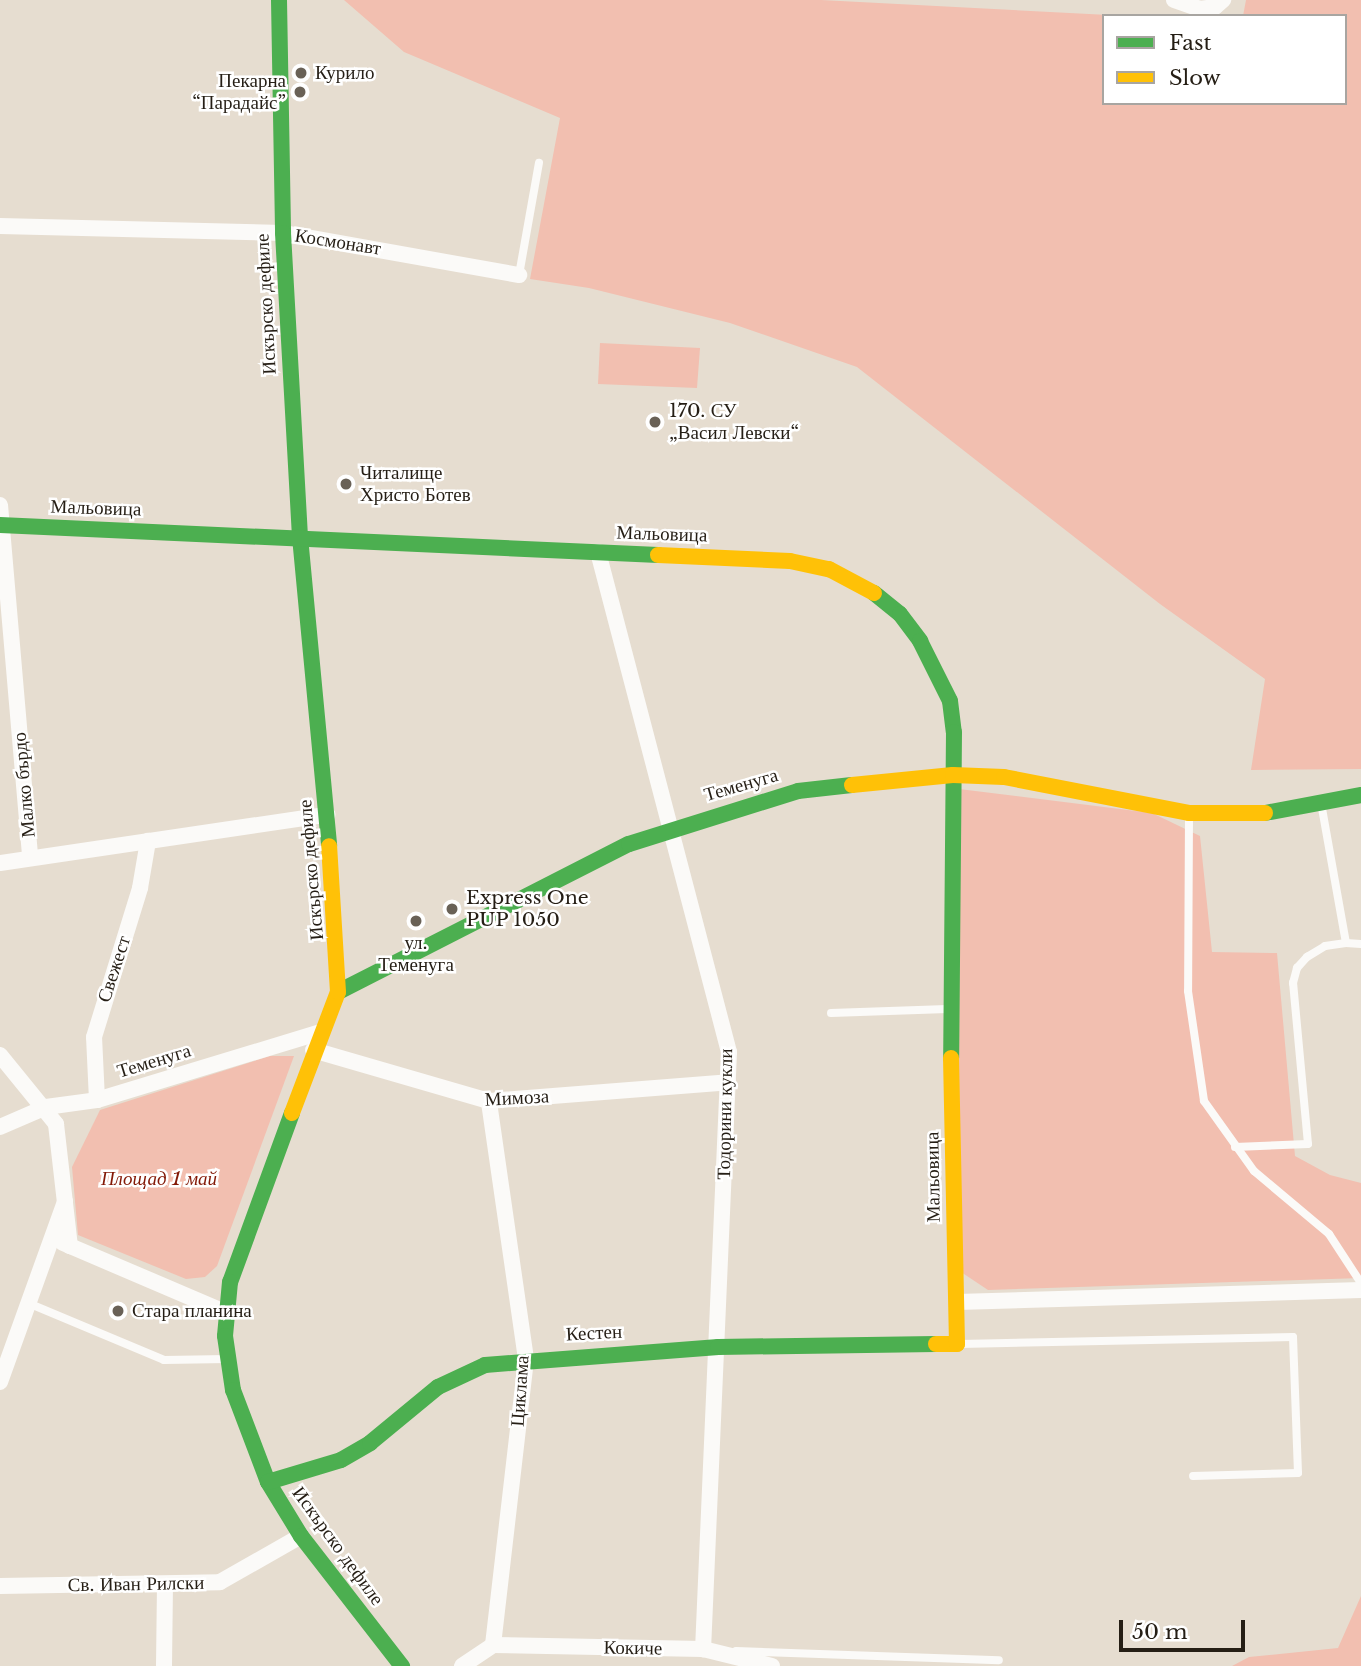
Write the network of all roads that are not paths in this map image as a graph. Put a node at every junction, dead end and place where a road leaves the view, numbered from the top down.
1 (279, 0) edge
2 (1174, 0) edge
3 (1223, 0) edge
4 (539, 163) dead end
5 (0, 226) edge
6 (283, 233) junction
7 (519, 275) joint
8 (0, 505) edge
9 (1, 525) edge
10 (300, 537) junction
11 (598, 552) junction
12 (953, 775) junction
13 (1361, 795) edge
14 (1321, 805) junction
15 (1189, 813) junction
16 (327, 815) junction
17 (671, 828) junction
18 (148, 841) junction
19 (30, 856) junction
20 (0, 863) edge
21 (1346, 943) junction
22 (1361, 944) edge
23 (338, 992) junction
24 (950, 1008) junction
25 (831, 1013) dead end
26 (321, 1032) junction
27 (313, 1050) junction
28 (0, 1055) edge
29 (728, 1082) junction
30 (97, 1100) junction
31 (489, 1101) junction
32 (46, 1107) junction
33 (0, 1127) edge
34 (1236, 1147) junction
35 (67, 1196) junction
36 (51, 1238) junction
37 (70, 1246) junction
38 (1361, 1283) edge
39 (1361, 1290) edge
40 (26, 1302) junction
41 (957, 1302) junction
42 (225, 1312) junction
43 (957, 1344) junction
44 (718, 1347) junction
45 (227, 1359) junction
46 (526, 1359) junction
47 (0, 1382) edge
48 (1193, 1476) dead end
49 (268, 1482) junction
50 (301, 1536) junction
51 (165, 1585) junction
52 (0, 1586) edge
53 (493, 1645) junction
54 (703, 1649) junction
55 (999, 1660) dead end
56 (164, 1666) edge
57 (402, 1666) edge
58 (462, 1666) edge
59 (772, 1666) edge

1 - 6 street, Искърско дефиле
2 - 3 street
4 - 7 lane, Космонавт
5 - 6 street, Космонавт
6 - 7 street, Космонавт
6 - 10 street, Искърско дефиле
8 - 9 street, Малко бърдо
9 - 10 street, Мальовица
9 - 19 street, Малко бърдо
10 - 11 street, Мальовица
10 - 16 street, Искърско дефиле
11 - 12 street, Мальовица
11 - 17 street, Тодорини кукли
12 - 15 street, Теменуга
12 - 17 street, Теменуга
12 - 24 street, Мальовица
13 - 14 street, Теменуга
14 - 15 street, Теменуга
14 - 21 lane
15 - 34 lane
16 - 18 street
16 - 23 street, Искърско дефиле
17 - 23 street, Теменуга
17 - 29 street, Тодорини кукли
18 - 19 street
18 - 30 street, Свежест
19 - 20 street
21 - 22 lane
21 - 34 lane
23 - 26 street, Искърско дефиле
24 - 25 lane
24 - 41 street, Мальовица
26 - 27 street, Искърско дефиле
26 - 30 street, Теменуга
27 - 31 street, Мимоза
27 - 42 street, Искърско дефиле
28 - 32 street
29 - 31 street, Мимоза
29 - 44 street, Тодорини кукли
30 - 32 street, Теменуга
31 - 46 street, Циклама
32 - 33 street, Теменуга
32 - 35 street
34 - 38 lane
35 - 36 street
35 - 37 street
36 - 37 street
36 - 40 street
37 - 42 street
39 - 41 street
40 - 45 lane
40 - 47 street
41 - 43 street, Мальовица
42 - 45 street, Искърско дефиле
43 - 44 street, Кестен
43 - 48 lane
44 - 46 street, Кестен
44 - 54 street, Тодорини кукли
45 - 49 street, Искърско дефиле
46 - 49 street, Кестен
46 - 53 street, Циклама
49 - 50 street, Искърско дефиле
50 - 51 street, Св. Иван Рилски
50 - 57 street, Искърско дефиле
51 - 52 street, Св. Иван Рилски
51 - 56 street
53 - 54 street, Кокиче
53 - 58 street
54 - 55 lane
54 - 59 street, Кокиче

